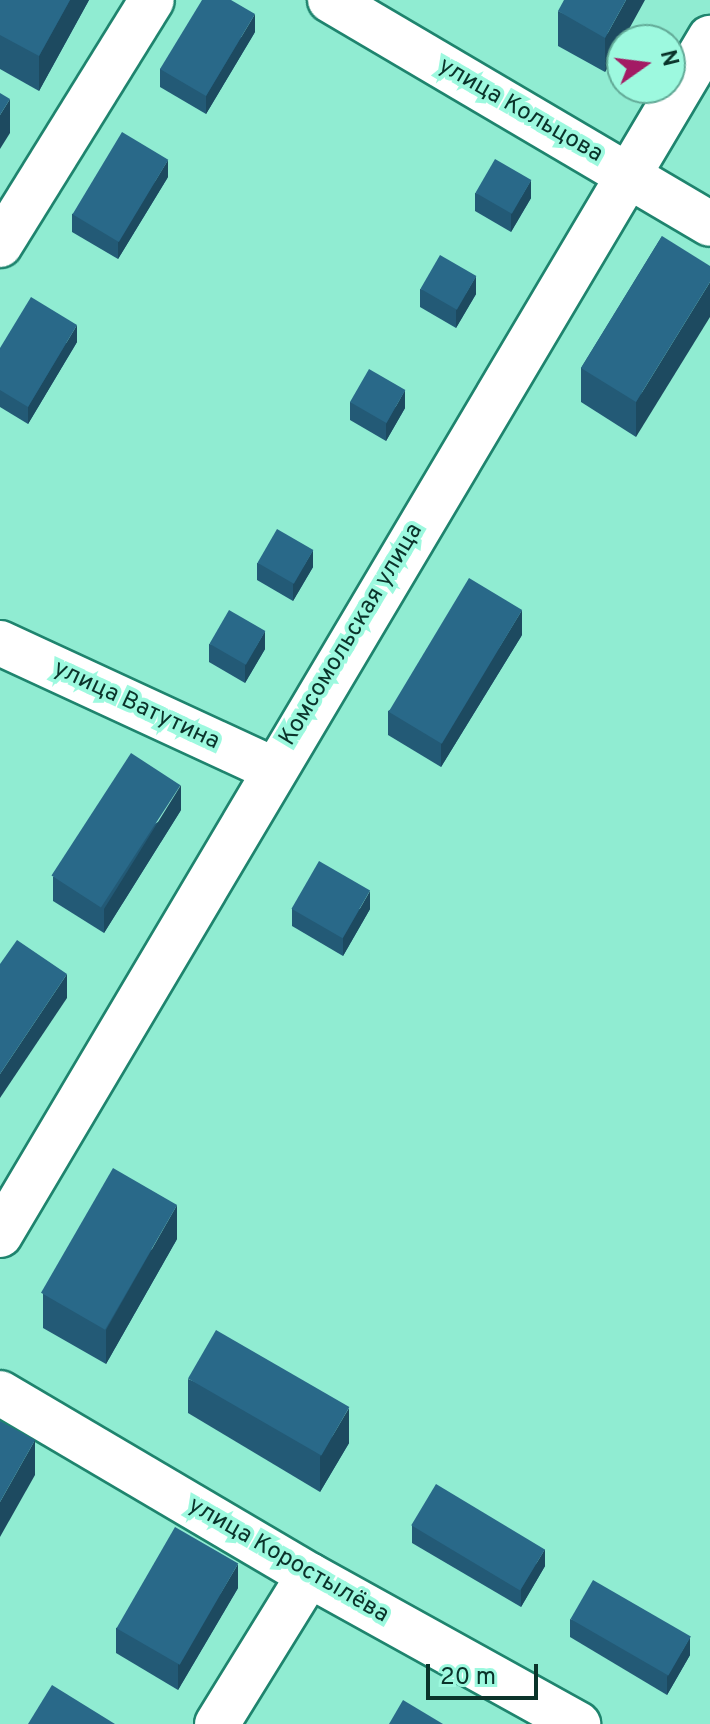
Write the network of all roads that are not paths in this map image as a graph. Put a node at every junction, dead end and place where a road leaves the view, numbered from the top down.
1 (152, 0) edge
2 (330, 0) edge
3 (710, 38) edge
4 (627, 173) junction
5 (710, 224) edge
6 (0, 245) edge
7 (0, 643) edge
8 (273, 769) junction
9 (0, 1235) edge
10 (0, 1393) edge
11 (309, 1575) junction
12 (217, 1724) edge
13 (578, 1724) edge

1 - 6 street
2 - 4 street, улица Кольцова
3 - 4 street, Комсомольская улица
4 - 5 street, улица Кольцова
4 - 8 street, Комсомольская улица
7 - 8 street, улица Ватутина
8 - 9 street, Комсомольская улица
10 - 11 street, улица Коростылёва
11 - 12 street
11 - 13 street, улица Коростылёва

